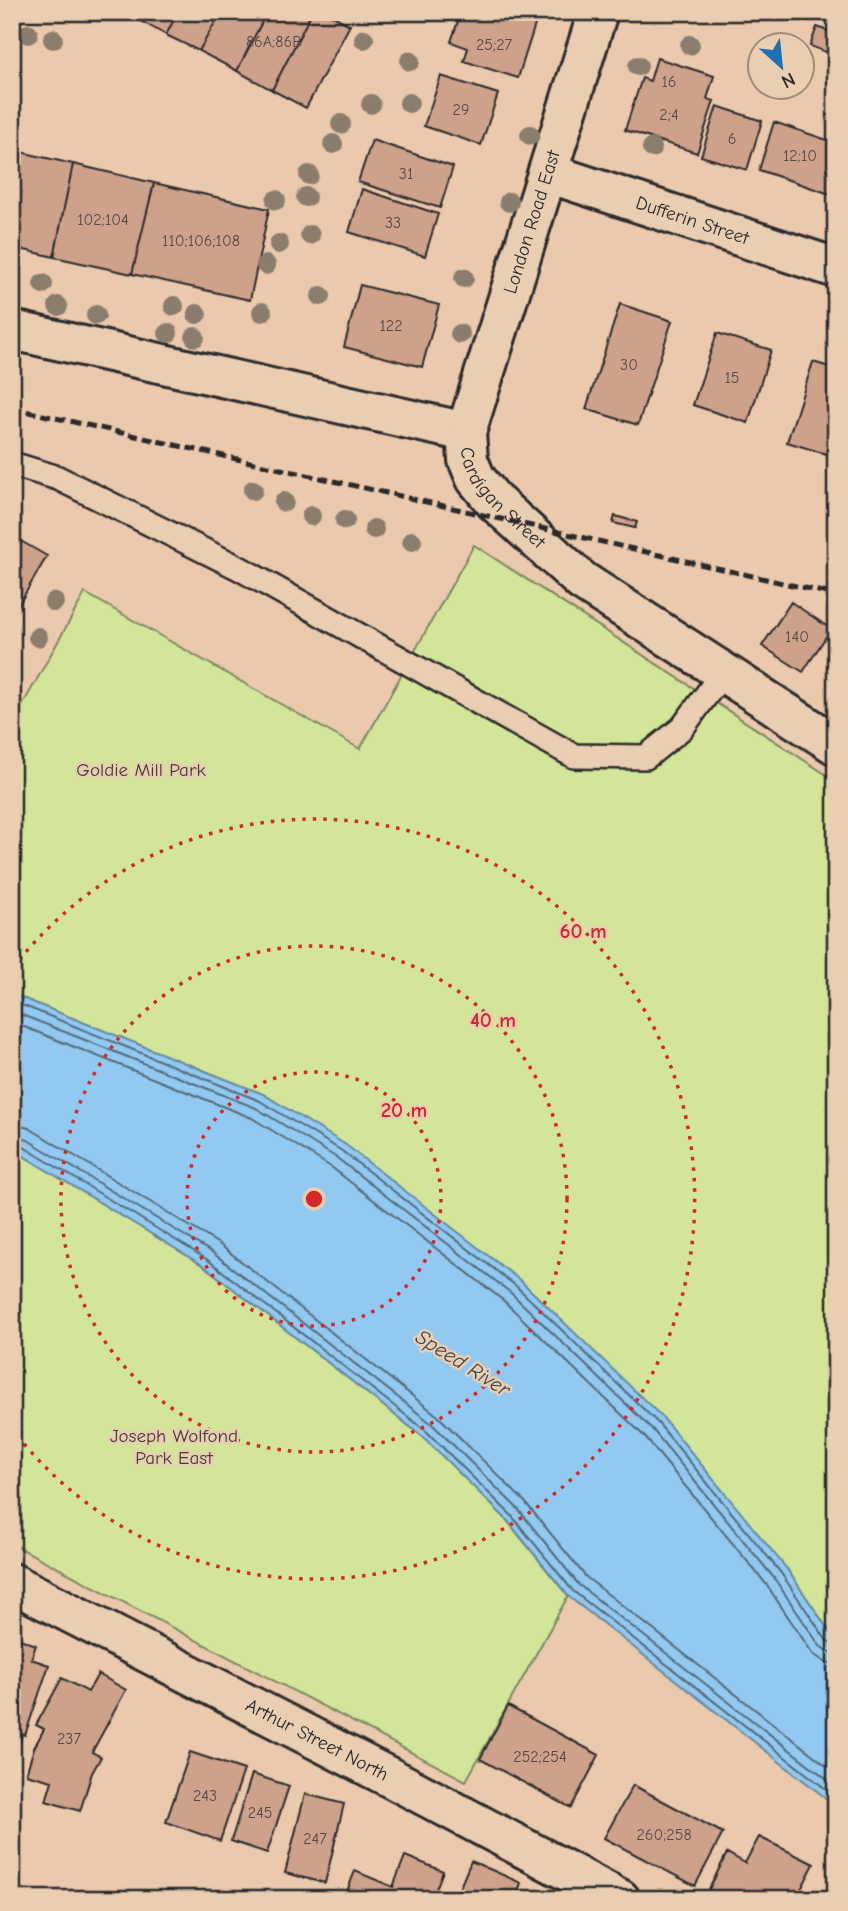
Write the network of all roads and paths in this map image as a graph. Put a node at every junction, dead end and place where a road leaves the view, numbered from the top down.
1 (598, 12) edge
2 (548, 173) junction
3 (836, 268) edge
4 (12, 330) edge
5 (466, 432) junction
6 (12, 464) edge
7 (724, 671) junction
8 (836, 745) edge
9 (12, 1583) edge
10 (620, 1899) edge

1 - 2 street, London Road East
2 - 3 street, Dufferin Street
2 - 5 street, London Road East
4 - 5 street, Cardigan Street
5 - 7 street, Cardigan Street
6 - 7 lane
7 - 8 street, Cardigan Street
9 - 10 street, Arthur Street North

